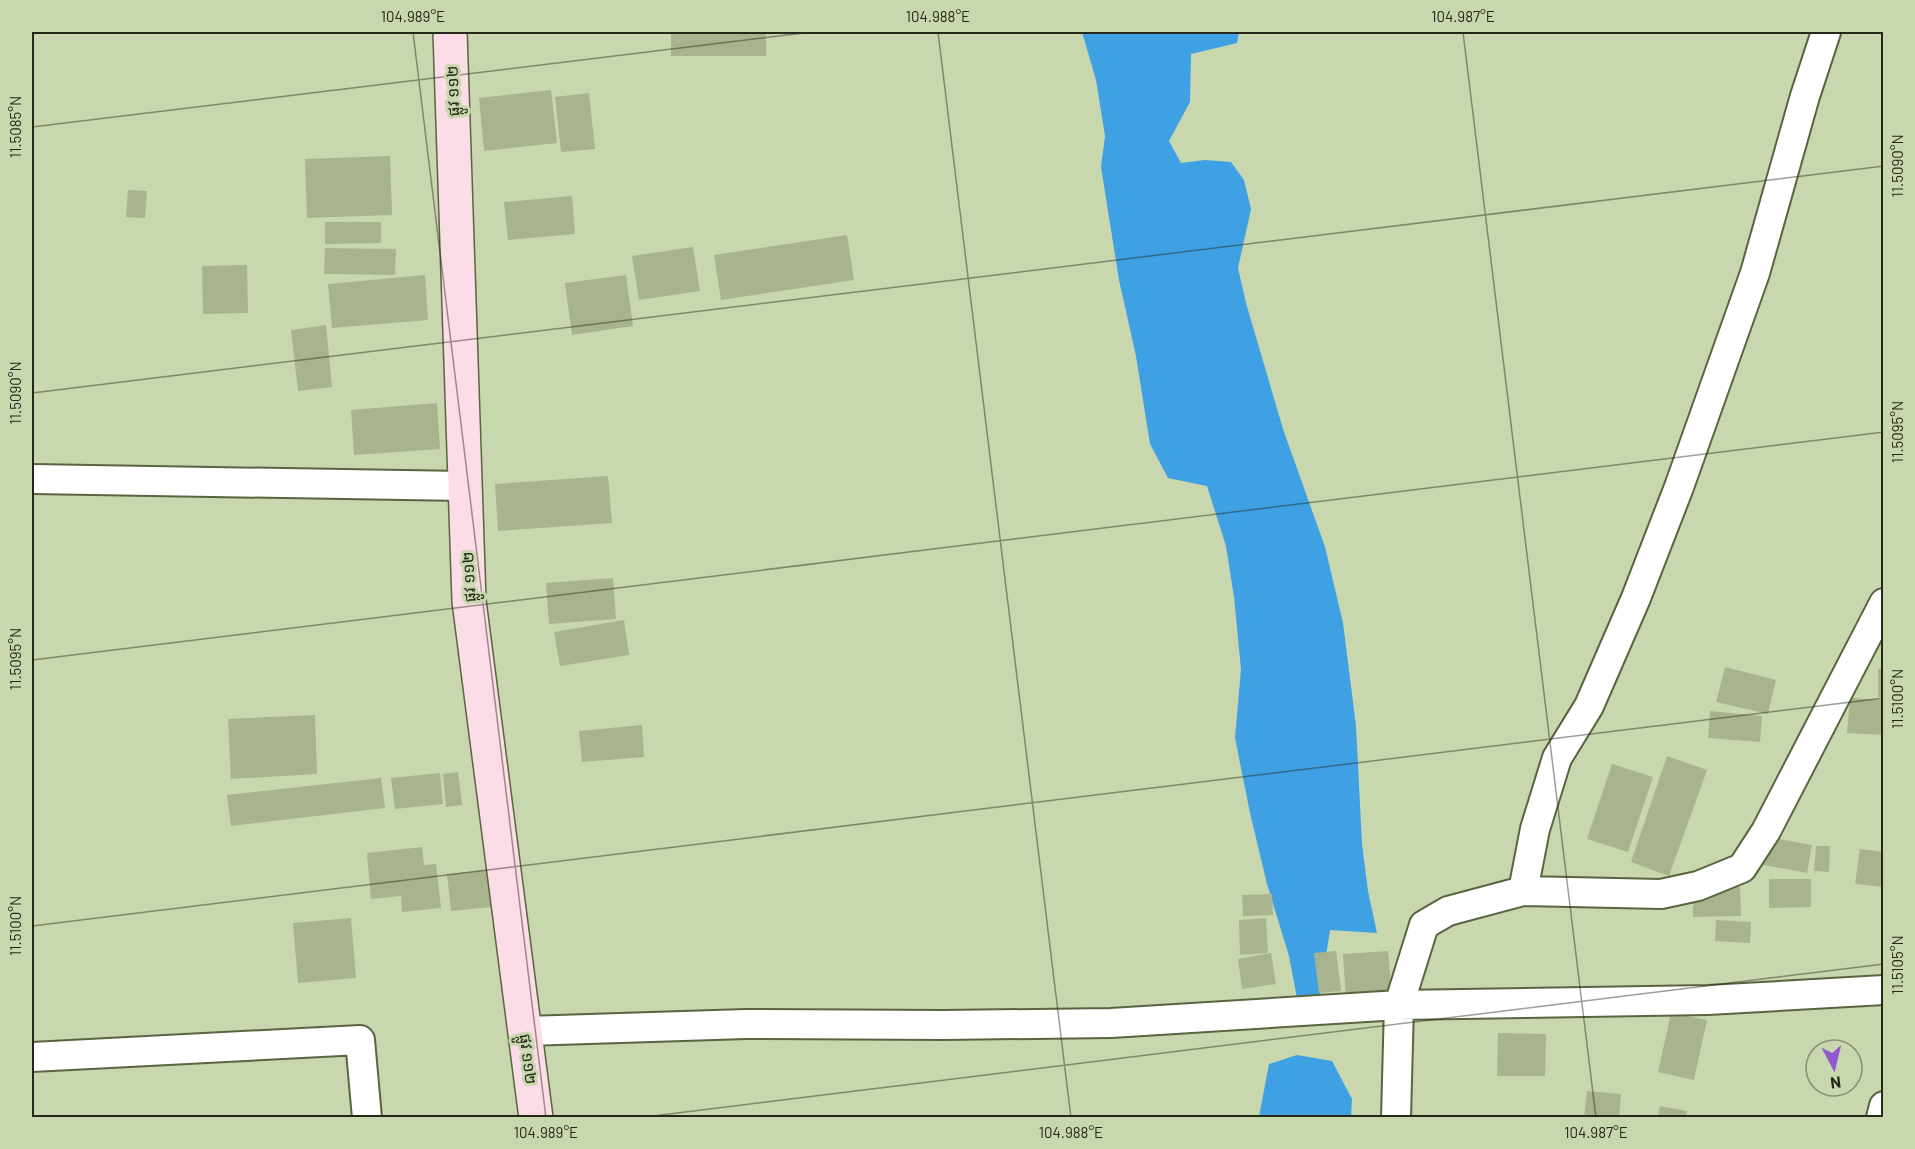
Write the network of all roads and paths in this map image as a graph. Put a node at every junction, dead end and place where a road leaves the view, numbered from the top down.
1 (450, 32) edge
2 (1826, 32) edge
3 (32, 479) edge
4 (464, 486) junction
5 (1884, 603) edge
6 (1523, 891) junction
7 (1884, 990) edge
8 (1399, 1005) junction
9 (526, 1031) junction
10 (32, 1057) edge
11 (1884, 1106) edge
12 (367, 1118) edge
13 (536, 1118) edge
14 (1396, 1118) edge
15 (1881, 1118) edge

1 - 4 street, ផ្លូវ ១១២
2 - 6 street
3 - 4 street
4 - 9 street, ផ្លូវ ១១២
5 - 6 street
6 - 8 street
7 - 8 street
8 - 9 street
8 - 14 street
9 - 13 street, ផ្លូវ ១១២
10 - 12 street
11 - 15 street

